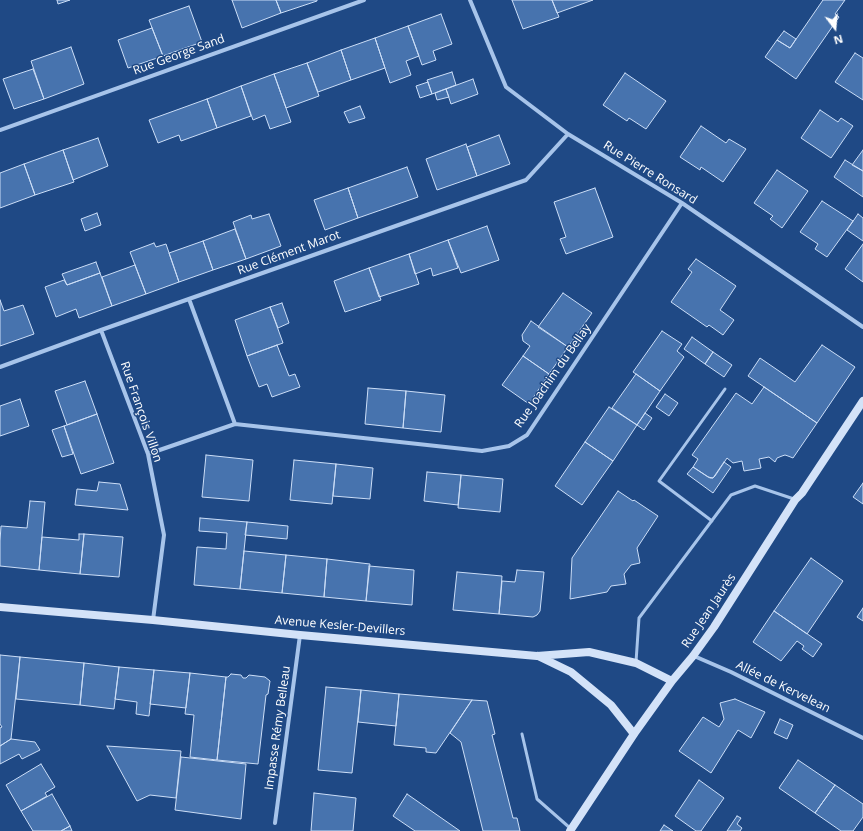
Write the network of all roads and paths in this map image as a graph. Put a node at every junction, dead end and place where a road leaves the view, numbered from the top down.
1 (364, 0) edge
2 (470, 0) edge
3 (0, 130) edge
4 (568, 134) junction
5 (682, 203) junction
6 (189, 299) junction
7 (863, 327) edge
8 (101, 330) junction
9 (0, 367) edge
10 (725, 388) dead end
11 (863, 401) edge
12 (235, 424) junction
13 (148, 454) junction
14 (795, 500) junction
15 (712, 521) junction
16 (0, 607) edge
17 (153, 620) junction
18 (300, 635) junction
19 (537, 656) junction
20 (693, 656) junction
21 (636, 663) junction
22 (672, 681) junction
23 (522, 734) dead end
24 (634, 734) junction
25 (863, 738) edge
26 (275, 823) dead end
27 (571, 830) edge

1 - 3 street, Rue George Sand
2 - 4 street, Rue Pierre Ronsard
4 - 5 street, Rue Pierre Ronsard
4 - 6 street, Rue Clément Marot
5 - 7 street, Rue Pierre Ronsard
5 - 12 street, Rue Joachim du Bellay
6 - 8 street, Rue Clément Marot
6 - 12 street
8 - 9 street, Rue Clément Marot
8 - 13 street, Rue François Villon
10 - 15 lane
11 - 14 main road, Rue Jean Jaurès
12 - 13 street, Rue Joachim du Bellay
13 - 17 street, Rue François Villon
14 - 15 lane
14 - 20 main road, Rue Jean Jaurès
15 - 21 lane
16 - 17 main road, Avenue Kesler-Devillers
17 - 18 main road, Avenue Kesler-Devillers
18 - 19 main road, Avenue Kesler-Devillers
18 - 26 street, Impasse Rémy Belleau
19 - 21 main road, Avenue Kesler-Devillers
19 - 24 main road
20 - 22 main road, Rue Jean Jaurès
20 - 25 street, Allée de Kervelean
21 - 22 main road, Avenue Kesler-Devillers
22 - 24 main road, Rue Jean Jaurès
23 - 27 lane
24 - 27 main road, Rue Jean Jaurès

